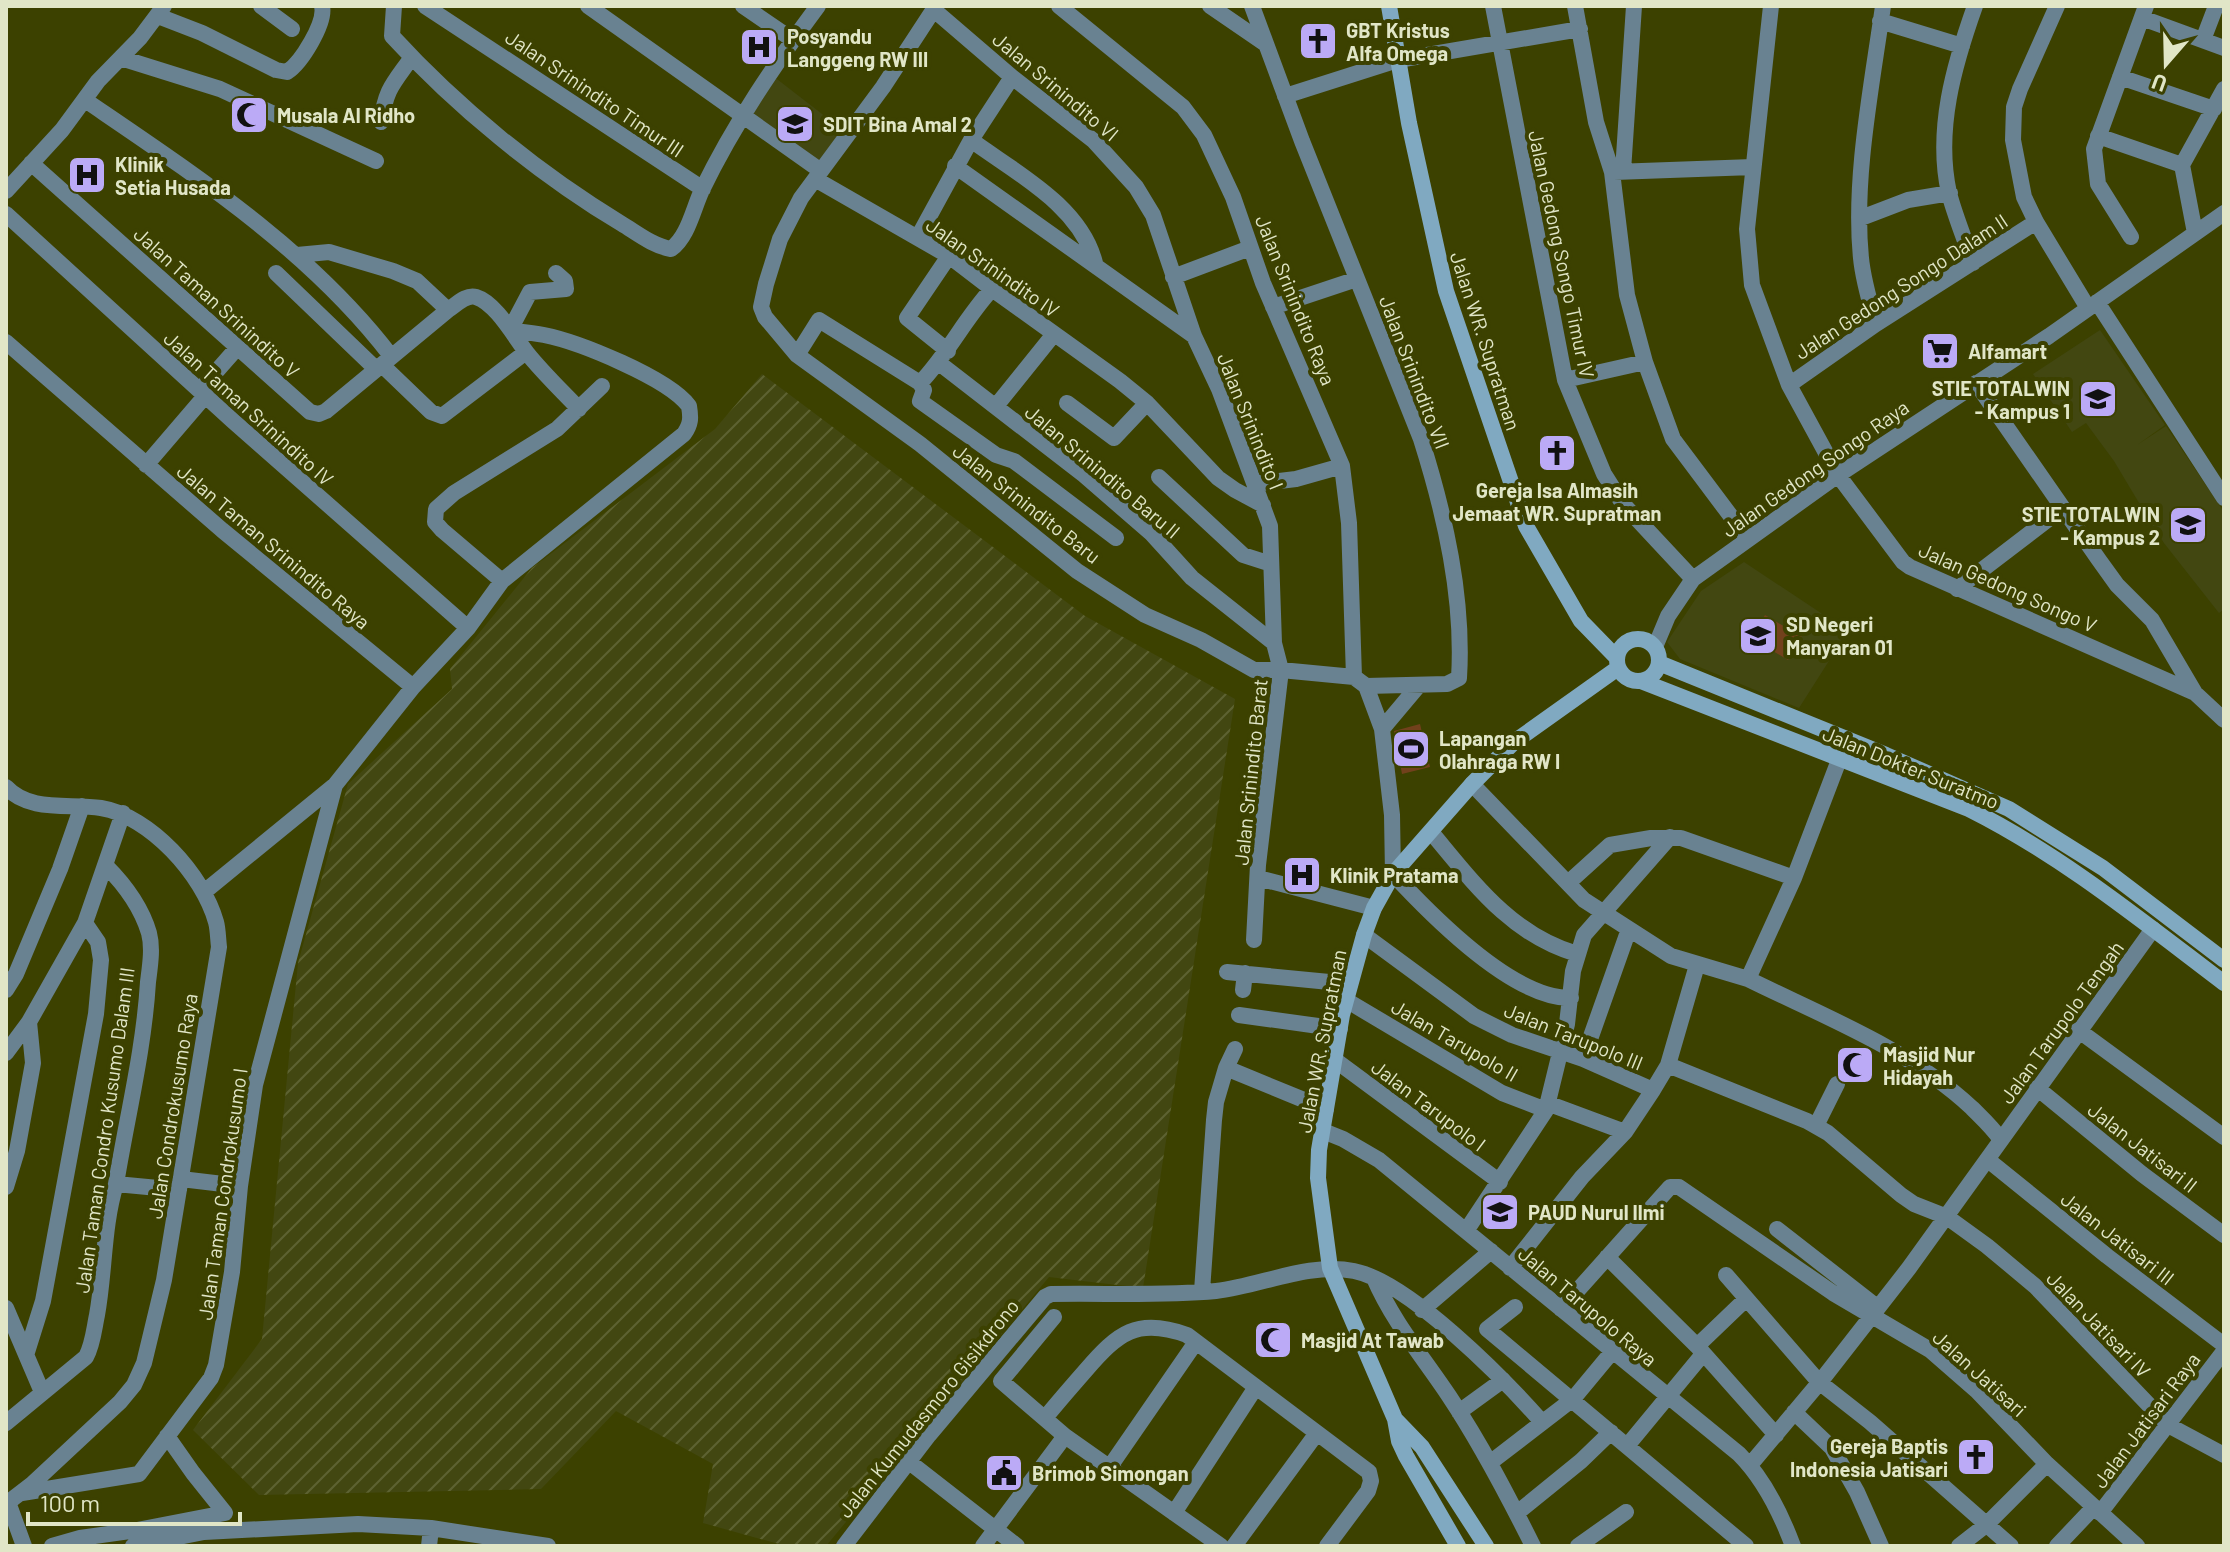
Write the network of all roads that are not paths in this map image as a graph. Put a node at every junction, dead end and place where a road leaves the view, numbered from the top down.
1 (322, 6) edge
2 (394, 6) edge
3 (425, 6) edge
4 (588, 6) edge
5 (743, 6) edge
6 (818, 6) edge
7 (1059, 6) edge
8 (1210, 6) edge
9 (1252, 6) edge
10 (1389, 6) edge
11 (1493, 6) edge
12 (1575, 6) edge
13 (1634, 6) edge
14 (1771, 6) edge
15 (1975, 6) edge
16 (2057, 6) edge
17 (2216, 6) edge
18 (267, 8) edge
19 (935, 8) edge
20 (161, 11) edge
21 (2144, 12) edge
22 (1882, 14) edge
23 (292, 29) dead end
24 (1580, 29) junction
25 (793, 40) junction
26 (2203, 40) junction
27 (1499, 42) junction
28 (1264, 43) junction
29 (1962, 46) junction
30 (2224, 48) edge
31 (406, 51) junction
32 (121, 58) junction
33 (1398, 60) junction
34 (1012, 77) junction
35 (2120, 77) junction
36 (2224, 89) edge
37 (1285, 96) junction
38 (85, 100) junction
39 (2214, 109) junction
40 (742, 115) junction
41 (381, 122) dead end
42 (2098, 136) junction
43 (971, 140) junction
44 (376, 161) dead end
45 (31, 163) junction
46 (2182, 165) junction
47 (955, 166) junction
48 (1753, 167) junction
49 (1617, 172) junction
50 (818, 175) junction
51 (703, 189) junction
52 (6, 191) edge
53 (1950, 193) junction
54 (2224, 213) edge
55 (6, 214) edge
56 (1861, 218) junction
57 (2036, 222) junction
58 (2195, 233) junction
59 (918, 237) junction
60 (2131, 237) dead end
61 (1250, 248) junction
62 (297, 255) junction
63 (949, 256) junction
64 (1095, 263) junction
65 (1973, 263) junction
66 (276, 273) dead end
67 (556, 273) dead end
68 (1173, 277) junction
69 (1357, 279) junction
70 (992, 289) junction
71 (2093, 305) junction
72 (1273, 307) junction
73 (448, 310) junction
74 (1876, 324) junction
75 (512, 330) junction
76 (1054, 334) junction
77 (1194, 336) junction
78 (6, 342) edge
79 (237, 348) junction
80 (526, 352) junction
81 (797, 355) junction
82 (944, 357) junction
83 (1645, 362) junction
84 (383, 363) junction
85 (1565, 380) junction
86 (920, 383) junction
87 (1976, 383) junction
88 (1789, 385) junction
89 (602, 386) dead end
90 (203, 393) junction
91 (1067, 403) dead end
92 (1147, 403) junction
93 (996, 406) junction
94 (579, 409) junction
95 (146, 465) junction
96 (1342, 466) junction
97 (1838, 475) junction
98 (1159, 477) dead end
99 (1255, 484) junction
100 (2224, 498) edge
101 (1263, 505) junction
102 (2063, 508) junction
103 (1116, 538) dead end
104 (1748, 539) junction
105 (1271, 564) junction
106 (1693, 579) junction
107 (502, 581) junction
108 (1957, 589) junction
109 (468, 628) junction
110 (1274, 643) junction
111 (1657, 655) junction
112 (1618, 663) junction
113 (1281, 670) junction
114 (1460, 675) joint
115 (1641, 681) junction
116 (1360, 682) junction
117 (1419, 685) junction
118 (413, 687) junction
119 (2195, 693) junction
120 (2221, 710) edge
121 (1382, 729) junction
122 (1847, 739) junction
123 (1840, 759) junction
124 (1472, 784) junction
125 (335, 785) junction
126 (8, 795) edge
127 (82, 806) junction
128 (2009, 809) junction
129 (123, 813) junction
130 (2000, 825) junction
131 (1431, 832) junction
132 (1670, 837) junction
133 (106, 866) junction
134 (1393, 874) junction
135 (1258, 878) junction
136 (1794, 878) junction
137 (1568, 883) junction
138 (204, 892) junction
139 (1374, 908) junction
140 (1604, 913) junction
141 (85, 923) junction
142 (1629, 929) junction
143 (2153, 929) junction
144 (1364, 935) junction
145 (1254, 940) dead end
146 (1577, 954) junction
147 (2224, 960) edge
148 (1697, 965) junction
149 (1227, 972) dead end
150 (1748, 979) junction
151 (2224, 983) edge
152 (6, 990) edge
153 (1348, 992) junction
154 (1571, 998) junction
155 (1239, 1015) dead end
156 (29, 1022) junction
157 (1340, 1029) junction
158 (2078, 1030) junction
159 (1235, 1049) dead end
160 (1561, 1051) junction
161 (6, 1053) edge
162 (1583, 1059) junction
163 (1335, 1060) junction
164 (1668, 1065) junction
165 (1226, 1068) junction
166 (1837, 1084) dead end
167 (2037, 1088) junction
168 (1653, 1090) junction
169 (1547, 1107) junction
170 (1326, 1109) junction
171 (1816, 1126) junction
172 (1323, 1131) junction
173 (1625, 1132) junction
174 (2224, 1137) edge
175 (2001, 1140) junction
176 (1988, 1160) junction
177 (1500, 1182) junction
178 (116, 1184) junction
179 (180, 1185) junction
180 (240, 1186) junction
181 (6, 1187) edge
182 (1947, 1217) junction
183 (1777, 1229) dead end
184 (1466, 1231) junction
185 (2224, 1235) edge
186 (1491, 1251) junction
187 (1607, 1257) junction
188 (1330, 1268) junction
189 (1510, 1268) junction
190 (1726, 1275) dead end
191 (1374, 1278) junction
192 (1202, 1291) junction
193 (1745, 1300) junction
194 (1515, 1307) dead end
195 (6, 1308) edge
196 (1561, 1309) junction
197 (1422, 1310) junction
198 (1874, 1311) junction
199 (1054, 1317) dead end
200 (1196, 1342) junction
201 (2224, 1348) edge
202 (1700, 1350) junction
203 (27, 1352) junction
204 (1612, 1352) junction
205 (984, 1367) junction
206 (1503, 1380) junction
207 (1001, 1381) junction
208 (1819, 1382) junction
209 (1256, 1387) junction
210 (42, 1392) junction
211 (1667, 1396) junction
212 (1573, 1399) junction
213 (1459, 1412) junction
214 (1794, 1412) junction
215 (1045, 1418) junction
216 (1395, 1419) junction
217 (1542, 1422) junction
218 (6, 1423) edge
219 (2168, 1425) junction
220 (1611, 1432) junction
221 (1317, 1433) junction
222 (1776, 1435) junction
223 (167, 1436) junction
224 (1065, 1436) junction
225 (1627, 1446) junction
226 (2224, 1455) edge
227 (1406, 1456) junction
228 (908, 1461) junction
229 (1491, 1462) junction
230 (2047, 1464) junction
231 (1750, 1465) junction
232 (1109, 1468) junction
233 (12, 1500) edge
234 (2097, 1510) junction
235 (1626, 1512) dead end
236 (1174, 1513) junction
237 (1517, 1513) junction
238 (1986, 1525) junction
239 (284, 1528) junction
240 (431, 1528) junction
241 (995, 1530) junction
242 (204, 1532) junction
243 (107, 1540) edge
244 (2128, 1543) edge
245 (24, 1546) edge
246 (52, 1546) edge
247 (133, 1546) edge
248 (193, 1546) edge
249 (284, 1546) edge
250 (429, 1546) edge
251 (548, 1546) edge
252 (844, 1546) edge
253 (983, 1546) edge
254 (1017, 1546) edge
255 (1221, 1546) edge
256 (1234, 1546) edge
257 (1327, 1546) edge
258 (1452, 1546) edge
259 (1458, 1546) edge
260 (1486, 1546) edge
261 (1533, 1546) edge
262 (1578, 1546) edge
263 (1746, 1546) edge
264 (1793, 1546) edge
265 (1881, 1546) edge
266 (1959, 1546) edge
267 (2011, 1546) edge
268 (2057, 1546) edge

1 - 20 street
2 - 31 street
3 - 51 street, Jalan Srinindito Timur III
4 - 40 street, Jalan Srinindito IV
5 - 25 street
6 - 25 street
7 - 61 street, Jalan Srinindito Raya
8 - 28 street
9 - 28 street, Jalan Srinindito VII
10 - 33 main road, Jalan WR. Supratman
11 - 27 street, Jalan Gedong Songo Timur IV
12 - 24 street
13 - 49 street
14 - 48 street, Jalan Gedong Songo V
15 - 29 street
16 - 57 street
17 - 26 street
18 - 23 street
19 - 34 street, Jalan Srinindito VI
19 - 50 street
20 - 32 street
21 - 26 street
21 - 35 street
22 - 29 street
22 - 56 street
24 - 27 street
24 - 49 street
25 - 40 street
26 - 30 street
27 - 33 street
27 - 85 street, Jalan Gedong Songo Timur IV
28 - 37 street, Jalan Srinindito VII
29 - 53 street
31 - 41 street
31 - 51 street
32 - 38 street
32 - 44 street
33 - 37 street
33 - 112 main road, Jalan WR. Supratman
34 - 43 street
34 - 68 street, Jalan Srinindito VI
35 - 39 street
35 - 42 street
36 - 39 street
37 - 69 street, Jalan Srinindito VII
38 - 45 street
38 - 62 street
39 - 46 street
40 - 50 street, Jalan Srinindito IV
40 - 51 street
42 - 46 street
42 - 60 street
43 - 47 street
43 - 64 street
45 - 52 street
45 - 79 street, Jalan Taman Srinindito V
46 - 58 street
47 - 59 street
47 - 64 street, Jalan Srinindito I
48 - 49 street
48 - 88 street, Jalan Gedong Songo V
49 - 83 street
50 - 59 street, Jalan Srinindito IV
50 - 81 street, Jalan Srinindito Baru
53 - 56 street
53 - 65 street
54 - 58 street, Jalan Gedong Songo Raya
55 - 90 street, Jalan Taman Srinindito IV
56 - 74 street
57 - 65 street, Jalan Gedong Songo Dalam II
57 - 71 street
58 - 71 street, Jalan Gedong Songo Raya
59 - 63 street, Jalan Srinindito IV
61 - 68 street
61 - 72 street, Jalan Srinindito Raya
62 - 73 street
62 - 84 street
63 - 70 street, Jalan Srinindito IV
63 - 82 street, Jalan Srinindito Baru II
64 - 77 street, Jalan Srinindito I
65 - 74 street, Jalan Gedong Songo Dalam II
66 - 84 street
67 - 75 street
68 - 77 street, Jalan Srinindito VI
69 - 72 street
69 - 114 street, Jalan Srinindito VII
70 - 76 street, Jalan Srinindito IV
70 - 82 street
71 - 87 street, Jalan Gedong Songo Raya
71 - 100 street
72 - 96 street, Jalan Srinindito Raya
73 - 75 street
73 - 84 street
74 - 88 street, Jalan Gedong Songo Dalam II
75 - 80 street
75 - 107 street
76 - 92 street, Jalan Srinindito IV
76 - 93 street
77 - 99 street, Jalan Srinindito I
78 - 95 street, Jalan Taman Srinindito Raya
79 - 84 street, Jalan Taman Srinindito V
79 - 90 street
80 - 84 street
80 - 94 street
81 - 86 street
81 - 113 street, Jalan Srinindito Baru
82 - 86 street
82 - 93 street, Jalan Srinindito Baru II
83 - 85 street
83 - 104 street
85 - 106 street, Jalan Gedong Songo Timur IV
86 - 103 street
87 - 97 street, Jalan Gedong Songo Raya
87 - 102 street
88 - 97 street, Jalan Gedong Songo V
89 - 94 street
90 - 95 street
90 - 109 street, Jalan Taman Srinindito IV
91 - 92 street
92 - 101 street, Jalan Srinindito IV
93 - 110 street, Jalan Srinindito Baru II
94 - 107 street
95 - 118 street, Jalan Taman Srinindito Raya
96 - 99 street
96 - 116 street, Jalan Srinindito Raya
97 - 104 street, Jalan Gedong Songo Raya
97 - 108 street, Jalan Gedong Songo V
98 - 105 street
99 - 101 street, Jalan Srinindito I
101 - 105 street, Jalan Srinindito I
102 - 108 street
102 - 119 street
104 - 106 street, Jalan Gedong Songo Raya
105 - 110 street, Jalan Srinindito I
106 - 111 street, Jalan Gedong Songo Raya
107 - 109 street
108 - 119 street, Jalan Gedong Songo V
109 - 118 street
110 - 113 street, Jalan Srinindito I
111 - 112 main road
111 - 115 main road
111 - 122 main road, Jalan Dokter Suratmo
112 - 115 main road
112 - 124 main road, Jalan WR. Supratman
113 - 116 street, Jalan Srinindito Baru
113 - 135 street, Jalan Srinindito Barat
114 - 117 street, Jalan Srinindito Baru
115 - 123 main road, Jalan Dokter Suratmo
116 - 117 street, Jalan Srinindito Baru
116 - 121 street, Jalan Srinindito Raya
117 - 121 street
118 - 125 street
119 - 120 street
121 - 134 street, Jalan Srinindito Raya
122 - 123 street
122 - 128 main road, Jalan Dokter Suratmo
123 - 130 main road, Jalan Dokter Suratmo
123 - 136 street
124 - 131 main road, Jalan WR. Supratman
124 - 137 street, Jalan Tarupolo Tengah
125 - 138 street
125 - 180 street, Jalan Taman Condrokusumo I
126 - 127 street, Jalan Condrokusumo Raya
127 - 129 street, Jalan Condrokusumo Raya
127 - 152 street
128 - 130 main road
128 - 147 main road, Jalan Dokter Suratmo
129 - 133 street
129 - 138 street, Jalan Condrokusumo Raya
130 - 143 main road, Jalan Dokter Suratmo
131 - 134 main road, Jalan WR. Supratman
131 - 146 street
132 - 136 street
132 - 137 street
132 - 140 street
133 - 141 street
133 - 178 street, Jalan Taman Condro Kusumo Dalam III
134 - 139 main road, Jalan WR. Supratman
134 - 154 street
135 - 139 street, Jalan Srinindito Barat
135 - 145 street, Jalan Srinindito Barat
136 - 150 street
137 - 140 street, Jalan Tarupolo Tengah
138 - 179 street, Jalan Condrokusumo Raya
139 - 144 main road, Jalan WR. Supratman
140 - 142 street, Jalan Tarupolo Tengah
140 - 146 street
141 - 156 street
141 - 203 street
142 - 148 street, Jalan Tarupolo Tengah
142 - 162 street
143 - 151 main road, Jalan Dokter Suratmo
143 - 158 street, Jalan Tarupolo Tengah
144 - 153 main road, Jalan WR. Supratman
144 - 160 street, Jalan Tarupolo III
146 - 154 street
148 - 150 street, Jalan Tarupolo Tengah
148 - 164 street
149 - 153 street
150 - 175 street, Jalan Tarupolo Tengah
153 - 157 main road, Jalan WR. Supratman
153 - 169 street, Jalan Tarupolo II
154 - 160 street
155 - 157 street
156 - 161 street
156 - 181 street
157 - 163 main road, Jalan WR. Supratman
158 - 167 street, Jalan Tarupolo Tengah
158 - 174 street
159 - 165 street
160 - 162 street, Jalan Tarupolo III
160 - 169 street
162 - 168 street, Jalan Tarupolo III
163 - 170 main road, Jalan WR. Supratman
163 - 177 street, Jalan Tarupolo I
164 - 168 street
164 - 171 street, Jalan Jatisari IV
165 - 170 street
165 - 192 street
166 - 171 street
167 - 175 street, Jalan Tarupolo Tengah
167 - 185 street, Jalan Jatisari II
168 - 173 street
169 - 173 street, Jalan Tarupolo II
169 - 177 street
170 - 172 main road, Jalan WR. Supratman
171 - 182 street, Jalan Jatisari IV
172 - 184 street, Jalan Tarupolo Raya
172 - 188 main road, Jalan WR. Supratman
173 - 189 street
175 - 176 street, Jalan Tarupolo Tengah
176 - 182 street, Jalan Tarupolo Tengah
176 - 201 street, Jalan Jatisari III
177 - 184 street
178 - 179 street
178 - 210 street, Jalan Taman Condro Kusumo Dalam III
179 - 180 street
179 - 233 street, Jalan Condrokusumo Raya
180 - 223 street, Jalan Taman Condrokusumo I
182 - 198 street, Jalan Tarupolo Tengah
182 - 219 street, Jalan Jatisari IV
183 - 198 street
184 - 186 street, Jalan Tarupolo Raya
186 - 189 street, Jalan Tarupolo Raya
186 - 197 street
187 - 196 street
187 - 198 street
187 - 202 street
188 - 191 street
188 - 192 street, Jalan Kumudasmoro Gisikdrono
188 - 216 main road, Jalan WR. Supratman
189 - 196 street, Jalan Tarupolo Raya
190 - 193 street
191 - 197 street
191 - 213 street
192 - 205 street, Jalan Kumudasmoro Gisikdrono
193 - 202 street
193 - 208 street
194 - 212 street
195 - 203 street
196 - 204 street, Jalan Tarupolo Raya
197 - 206 street
198 - 208 street
198 - 230 street, Jalan Jatisari
199 - 207 street
200 - 209 street
200 - 215 street
200 - 232 street
201 - 219 street, Jalan Jatisari Raya
202 - 211 street
202 - 222 street
203 - 210 street
204 - 211 street, Jalan Tarupolo Raya
204 - 212 street
205 - 207 street
205 - 228 street, Jalan Kumudasmoro Gisikdrono
206 - 213 street
206 - 217 street
207 - 215 street
208 - 214 street
208 - 238 street
209 - 221 street
209 - 236 street
210 - 218 street, Jalan Taman Condro Kusumo Dalam III
211 - 225 street
211 - 231 street, Jalan Tarupolo Raya
212 - 217 street
212 - 220 street
213 - 229 street
214 - 222 street
214 - 265 street
215 - 224 street
216 - 227 main road, Jalan WR. Supratman
216 - 260 main road, Jalan WR. Supratman
217 - 229 street
219 - 226 street, Jalan Jatisari IV
219 - 234 street, Jalan Jatisari Raya
220 - 225 street
220 - 237 street
221 - 256 street
221 - 257 street
222 - 231 street
223 - 233 street, Jalan Taman Condrokusumo I
223 - 243 street
224 - 232 street
224 - 241 street
225 - 263 street
227 - 258 street
227 - 259 main road, Jalan WR. Supratman
228 - 241 street
228 - 252 street, Jalan Kumudasmoro Gisikdrono
229 - 237 street
230 - 234 street, Jalan Jatisari
230 - 238 street
231 - 264 street, Jalan Tarupolo Raya
232 - 236 street
233 - 245 street
234 - 244 street, Jalan Jatisari
234 - 268 street, Jalan Jatisari Raya
235 - 262 street
236 - 255 street
237 - 261 street
238 - 266 street
238 - 267 street
239 - 240 street
239 - 242 street
239 - 249 street
240 - 250 street
240 - 251 street
241 - 253 street
241 - 254 street
242 - 247 street
242 - 248 street
243 - 246 street

